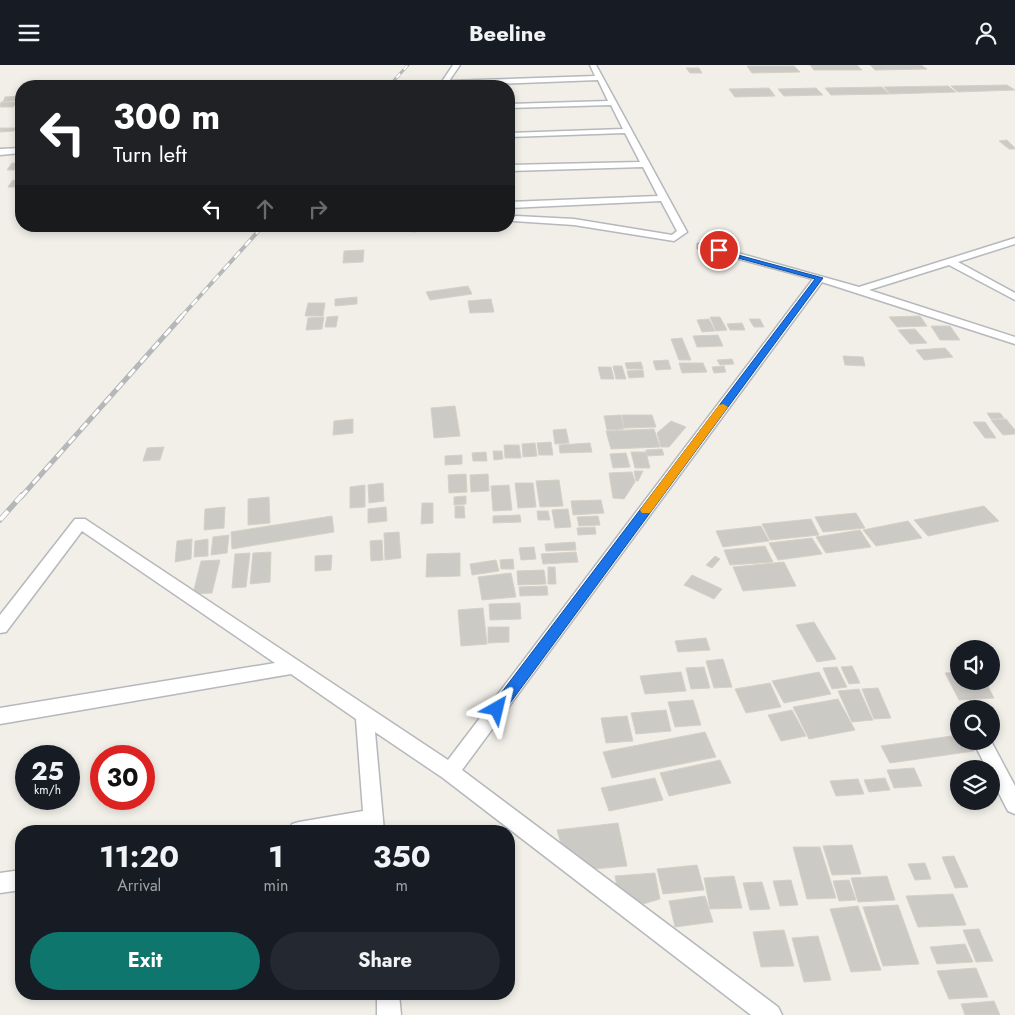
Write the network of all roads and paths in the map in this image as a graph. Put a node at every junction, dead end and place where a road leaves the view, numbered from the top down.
1 (457, 65) edge
2 (593, 65) edge
3 (600, 78) junction
4 (446, 80) edge
5 (515, 82) edge
6 (613, 103) junction
7 (515, 106) edge
8 (628, 131) junction
9 (515, 135) edge
10 (15, 151) edge
11 (0, 152) edge
12 (645, 163) junction
13 (515, 168) edge
14 (664, 198) junction
15 (515, 205) edge
16 (516, 219) dead end
17 (1015, 241) edge
18 (702, 245) dead end
19 (950, 261) junction
20 (820, 278) junction
21 (860, 290) junction
22 (1015, 297) edge
23 (1015, 341) edge
24 (0, 627) edge
25 (294, 667) junction
26 (365, 715) junction
27 (0, 716) edge
28 (987, 750) edge
29 (450, 772) junction
30 (1015, 805) edge
31 (374, 825) edge
32 (15, 881) edge
33 (0, 883) edge
34 (388, 1000) edge
35 (389, 1015) edge
36 (770, 1015) edge

1 - 4 street
2 - 3 street
3 - 5 street
3 - 6 street
6 - 7 street
6 - 8 street
8 - 9 street
8 - 12 street
10 - 11 street
12 - 13 street
12 - 14 street
14 - 15 street
14 - 16 street
17 - 19 street
18 - 20 street
19 - 21 street
19 - 22 street
20 - 21 street
20 - 29 street
21 - 23 street
24 - 25 street
25 - 26 street
25 - 27 street
26 - 29 street
26 - 31 street
28 - 30 street
29 - 36 street
32 - 33 street
34 - 35 street

